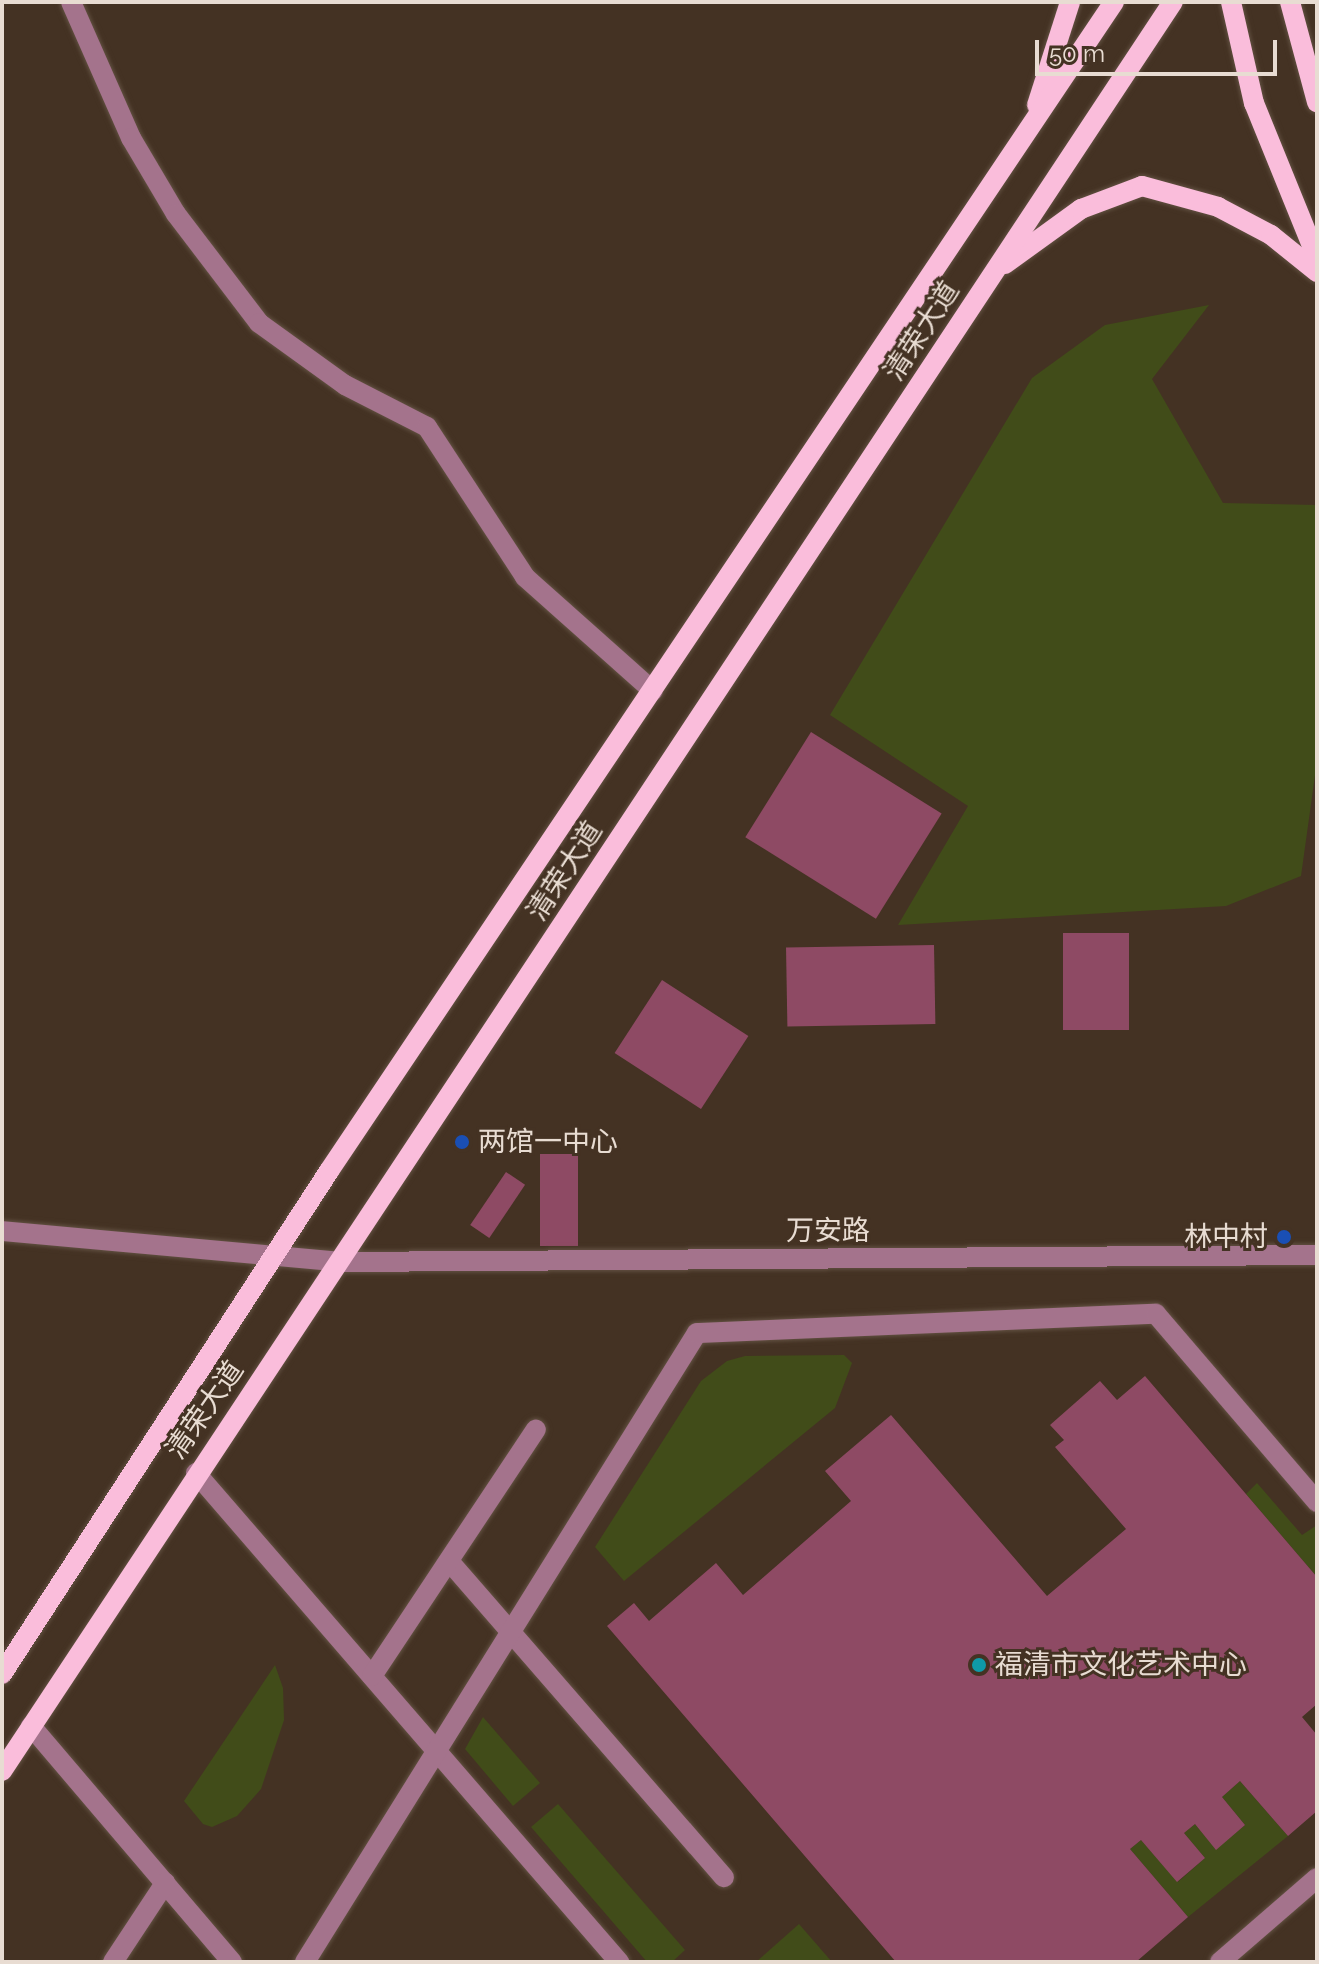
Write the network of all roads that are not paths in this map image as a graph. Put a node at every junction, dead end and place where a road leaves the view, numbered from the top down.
1 (71, 2) edge
2 (1070, 2) edge
3 (1114, 2) edge
4 (1173, 2) edge
5 (1231, 2) edge
6 (1290, 2) edge
7 (1317, 102) edge
8 (1021, 147) junction
9 (1317, 258) edge
10 (995, 271) junction
11 (1317, 272) edge
12 (653, 691) junction
13 (2, 1231) edge
14 (276, 1254) junction
15 (1317, 1255) edge
16 (340, 1262) junction
17 (536, 1429) dead end
18 (196, 1473) junction
19 (1317, 1502) edge
20 (449, 1561) junction
21 (511, 1633) junction
22 (2, 1674) edge
23 (372, 1676) junction
24 (31, 1726) junction
25 (437, 1751) junction
26 (2, 1771) edge
27 (724, 1877) dead end
28 (1317, 1878) edge
29 (165, 1883) junction
30 (113, 1962) edge
31 (232, 1962) edge
32 (305, 1962) edge
33 (619, 1962) edge
34 (1220, 1962) edge

1 - 12 street
2 - 8 main road
3 - 8 main road, 清荣大道
4 - 10 main road, 清荣大道
5 - 9 main road
6 - 7 main road
8 - 12 main road, 清荣大道
10 - 11 main road
10 - 16 main road, 清荣大道
12 - 14 main road, 清荣大道
13 - 14 street, 万安路
14 - 16 street, 万安路
14 - 22 main road, 清荣大道
15 - 16 street, 万安路
16 - 18 main road, 清荣大道
17 - 20 street
18 - 23 street
18 - 24 main road, 清荣大道
19 - 21 street
20 - 21 street
20 - 23 street
21 - 25 street
21 - 27 street
23 - 25 street
24 - 26 main road, 清荣大道
24 - 29 street
25 - 32 street
25 - 33 street
28 - 34 street
29 - 30 street
29 - 31 street

